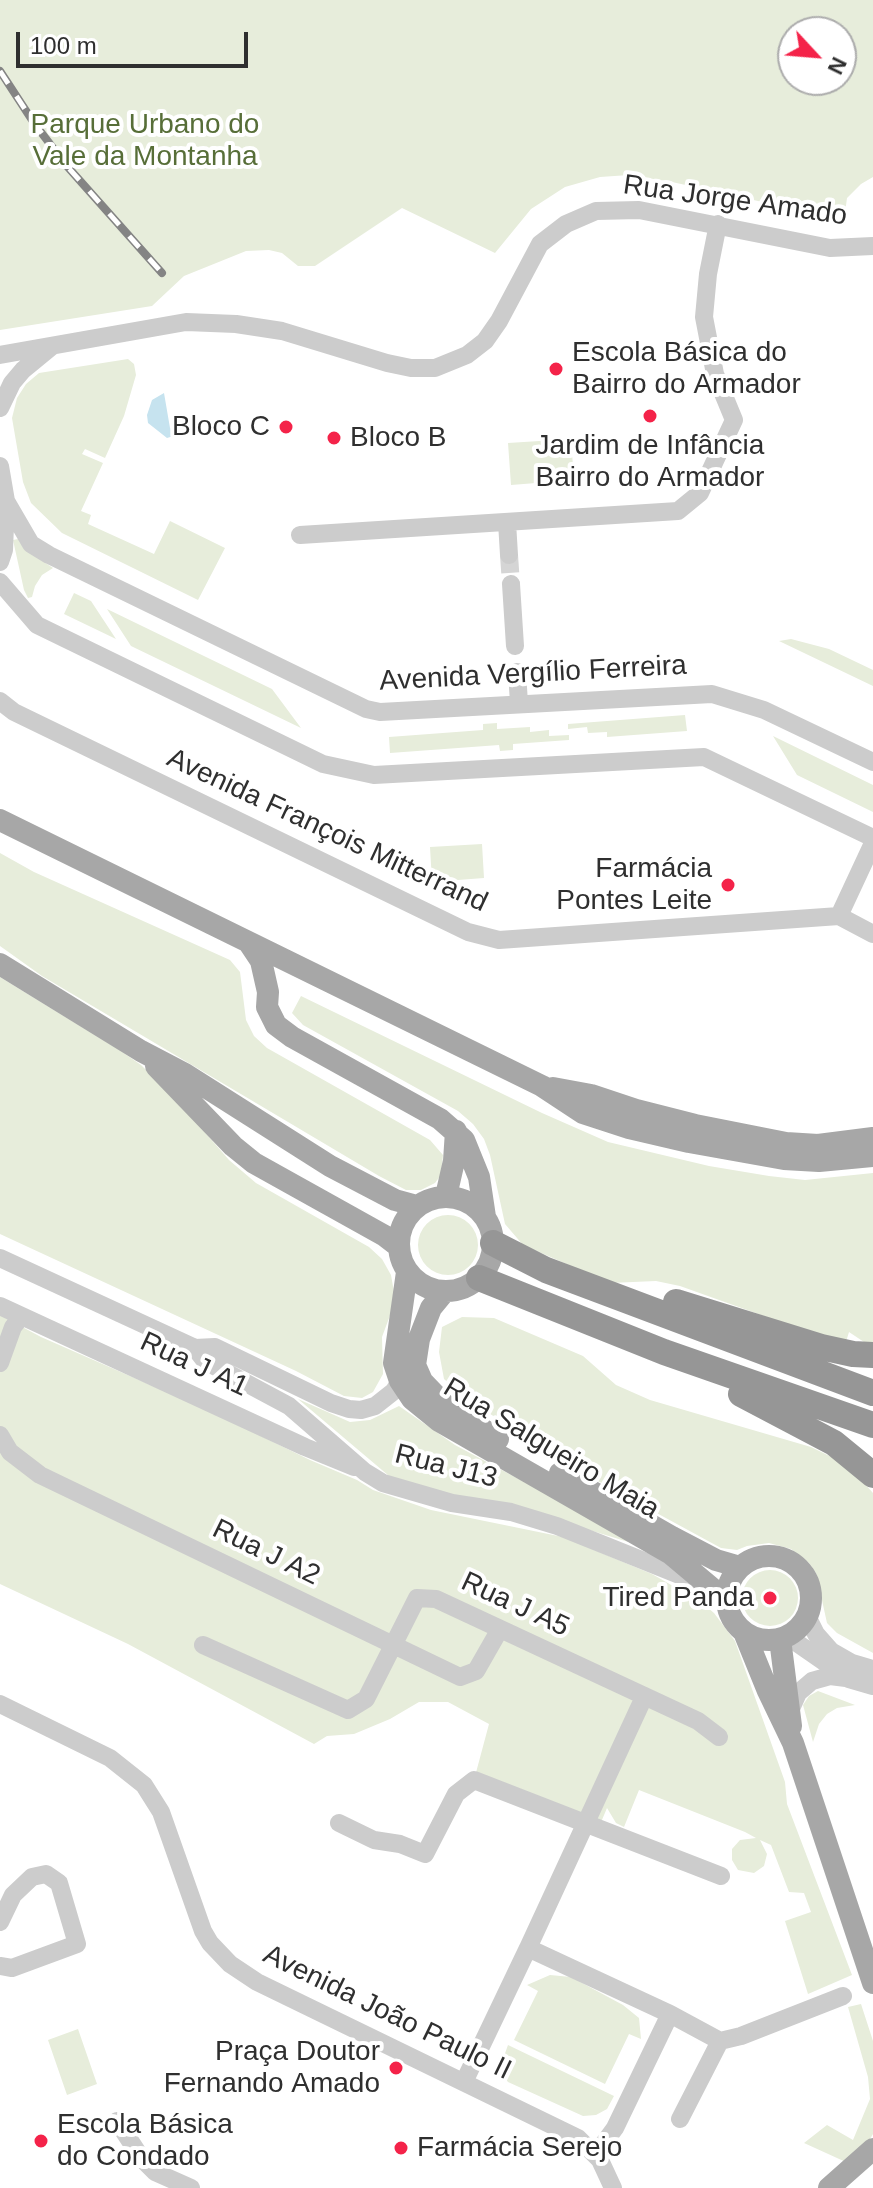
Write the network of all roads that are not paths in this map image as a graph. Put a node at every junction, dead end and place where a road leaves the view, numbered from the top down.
1 (718, 224) junction
2 (873, 246) edge
3 (53, 345) junction
4 (0, 355) edge
5 (0, 408) edge
6 (0, 466) edge
7 (6, 501) junction
8 (507, 522) junction
9 (300, 535) dead end
10 (509, 555) tunnel mouth
11 (0, 562) edge
12 (0, 582) edge
13 (511, 584) tunnel mouth
14 (515, 646) dead end
15 (517, 672) dead end
16 (0, 701) edge
17 (519, 703) junction
18 (873, 762) edge
19 (0, 820) edge
20 (873, 841) edge
21 (839, 916) junction
22 (873, 934) edge
23 (249, 943) junction
24 (0, 964) edge
25 (294, 965) junction
26 (268, 992) junction
27 (283, 1031) junction
28 (141, 1051) junction
29 (542, 1086) junction
30 (456, 1131) junction
31 (873, 1138) edge
32 (873, 1156) edge
33 (446, 1196) junction
34 (417, 1206) junction
35 (485, 1217) junction
36 (493, 1243) junction
37 (398, 1246) junction
38 (0, 1258) edge
39 (407, 1272) junction
40 (479, 1278) junction
41 (589, 1286) junction
42 (445, 1291) junction
43 (0, 1306) edge
44 (21, 1317) junction
45 (195, 1348) junction
46 (664, 1352) junction
47 (873, 1355) edge
48 (0, 1363) edge
49 (400, 1381) junction
50 (873, 1393) edge
51 (873, 1425) edge
52 (0, 1435) edge
53 (365, 1472) junction
54 (873, 1475) edge
55 (740, 1567) junction
56 (720, 1595) junction
57 (807, 1616) junction
58 (500, 1629) junction
59 (744, 1632) junction
60 (784, 1637) junction
61 (203, 1645) dead end
62 (393, 1645) junction
63 (873, 1669) edge
64 (849, 1679) junction
65 (873, 1686) edge
66 (644, 1697) junction
67 (0, 1704) edge
68 (789, 1713) junction
69 (719, 1737) dead end
70 (793, 1743) junction
71 (585, 1822) junction
72 (339, 1823) dead end
73 (721, 1876) dead end
74 (0, 1922) edge
75 (528, 1948) junction
76 (0, 1966) edge
77 (873, 1983) edge
78 (843, 1996) dead end
79 (670, 2014) junction
80 (720, 2041) junction
81 (464, 2082) junction
82 (680, 2119) dead end
83 (117, 2121) dead end
84 (873, 2149) edge
85 (596, 2154) junction
86 (191, 2188) edge
87 (613, 2188) edge
88 (829, 2188) edge

1 - 2 street, Rua Jorge Amado
1 - 3 street, Rua Jorge Amado
1 - 8 street
3 - 4 street, Rua Jorge Amado
3 - 5 street
6 - 7 street, Avenida Vergílio Ferreira
7 - 11 street, Avenida Vergílio Ferreira
7 - 17 street, Avenida Vergílio Ferreira
8 - 9 street
8 - 10 street
12 - 20 street
13 - 14 street
15 - 17 street
16 - 21 street, Avenida François Mitterrand
17 - 18 street, Avenida Vergílio Ferreira
19 - 23 main road
20 - 21 street
21 - 22 street
23 - 25 main road
23 - 26 main road
24 - 28 main road
25 - 26 main road
25 - 27 main road
25 - 29 main road
26 - 27 main road
27 - 30 main road
28 - 34 main road
28 - 37 main road
29 - 31 main road
29 - 32 main road
30 - 33 main road
30 - 35 main road
33 - 34 main road
33 - 35 main road
34 - 37 main road
35 - 36 main road
36 - 40 main road
36 - 41 highway
37 - 39 main road
38 - 45 street, Rua J13
39 - 42 main road
39 - 49 main road, Rua Salgueiro Maia
40 - 42 main road
40 - 46 highway
41 - 47 highway
41 - 50 highway
42 - 55 main road, Rua Salgueiro Maia
43 - 44 street, Rua J A1
44 - 48 street
44 - 53 street, Rua J A1
45 - 49 street, Rua J13
45 - 53 street, Rua J13
46 - 51 highway
46 - 54 highway
49 - 56 main road, Rua Salgueiro Maia
52 - 62 street, Rua J A2
53 - 56 street, Rua J13
55 - 56 main road
55 - 57 main road
56 - 59 main road
57 - 60 main road
57 - 63 street
58 - 62 street, Rua J A2
58 - 62 street, Rua J A5
58 - 66 street, Rua J A5
59 - 60 main road
59 - 70 main road
60 - 64 street
60 - 68 main road
61 - 62 street, Rua J A5
64 - 65 street
64 - 68 street
66 - 69 street, Rua J A5
66 - 71 street
67 - 81 street, Avenida João Paulo II
68 - 70 main road
70 - 77 main road
71 - 72 street
71 - 73 street
71 - 75 street
74 - 76 street
75 - 79 street
75 - 81 street
78 - 80 street
79 - 80 street
79 - 85 street
80 - 82 street
81 - 85 street, Avenida João Paulo II
83 - 86 street
84 - 88 main road
85 - 87 street, Avenida João Paulo II

